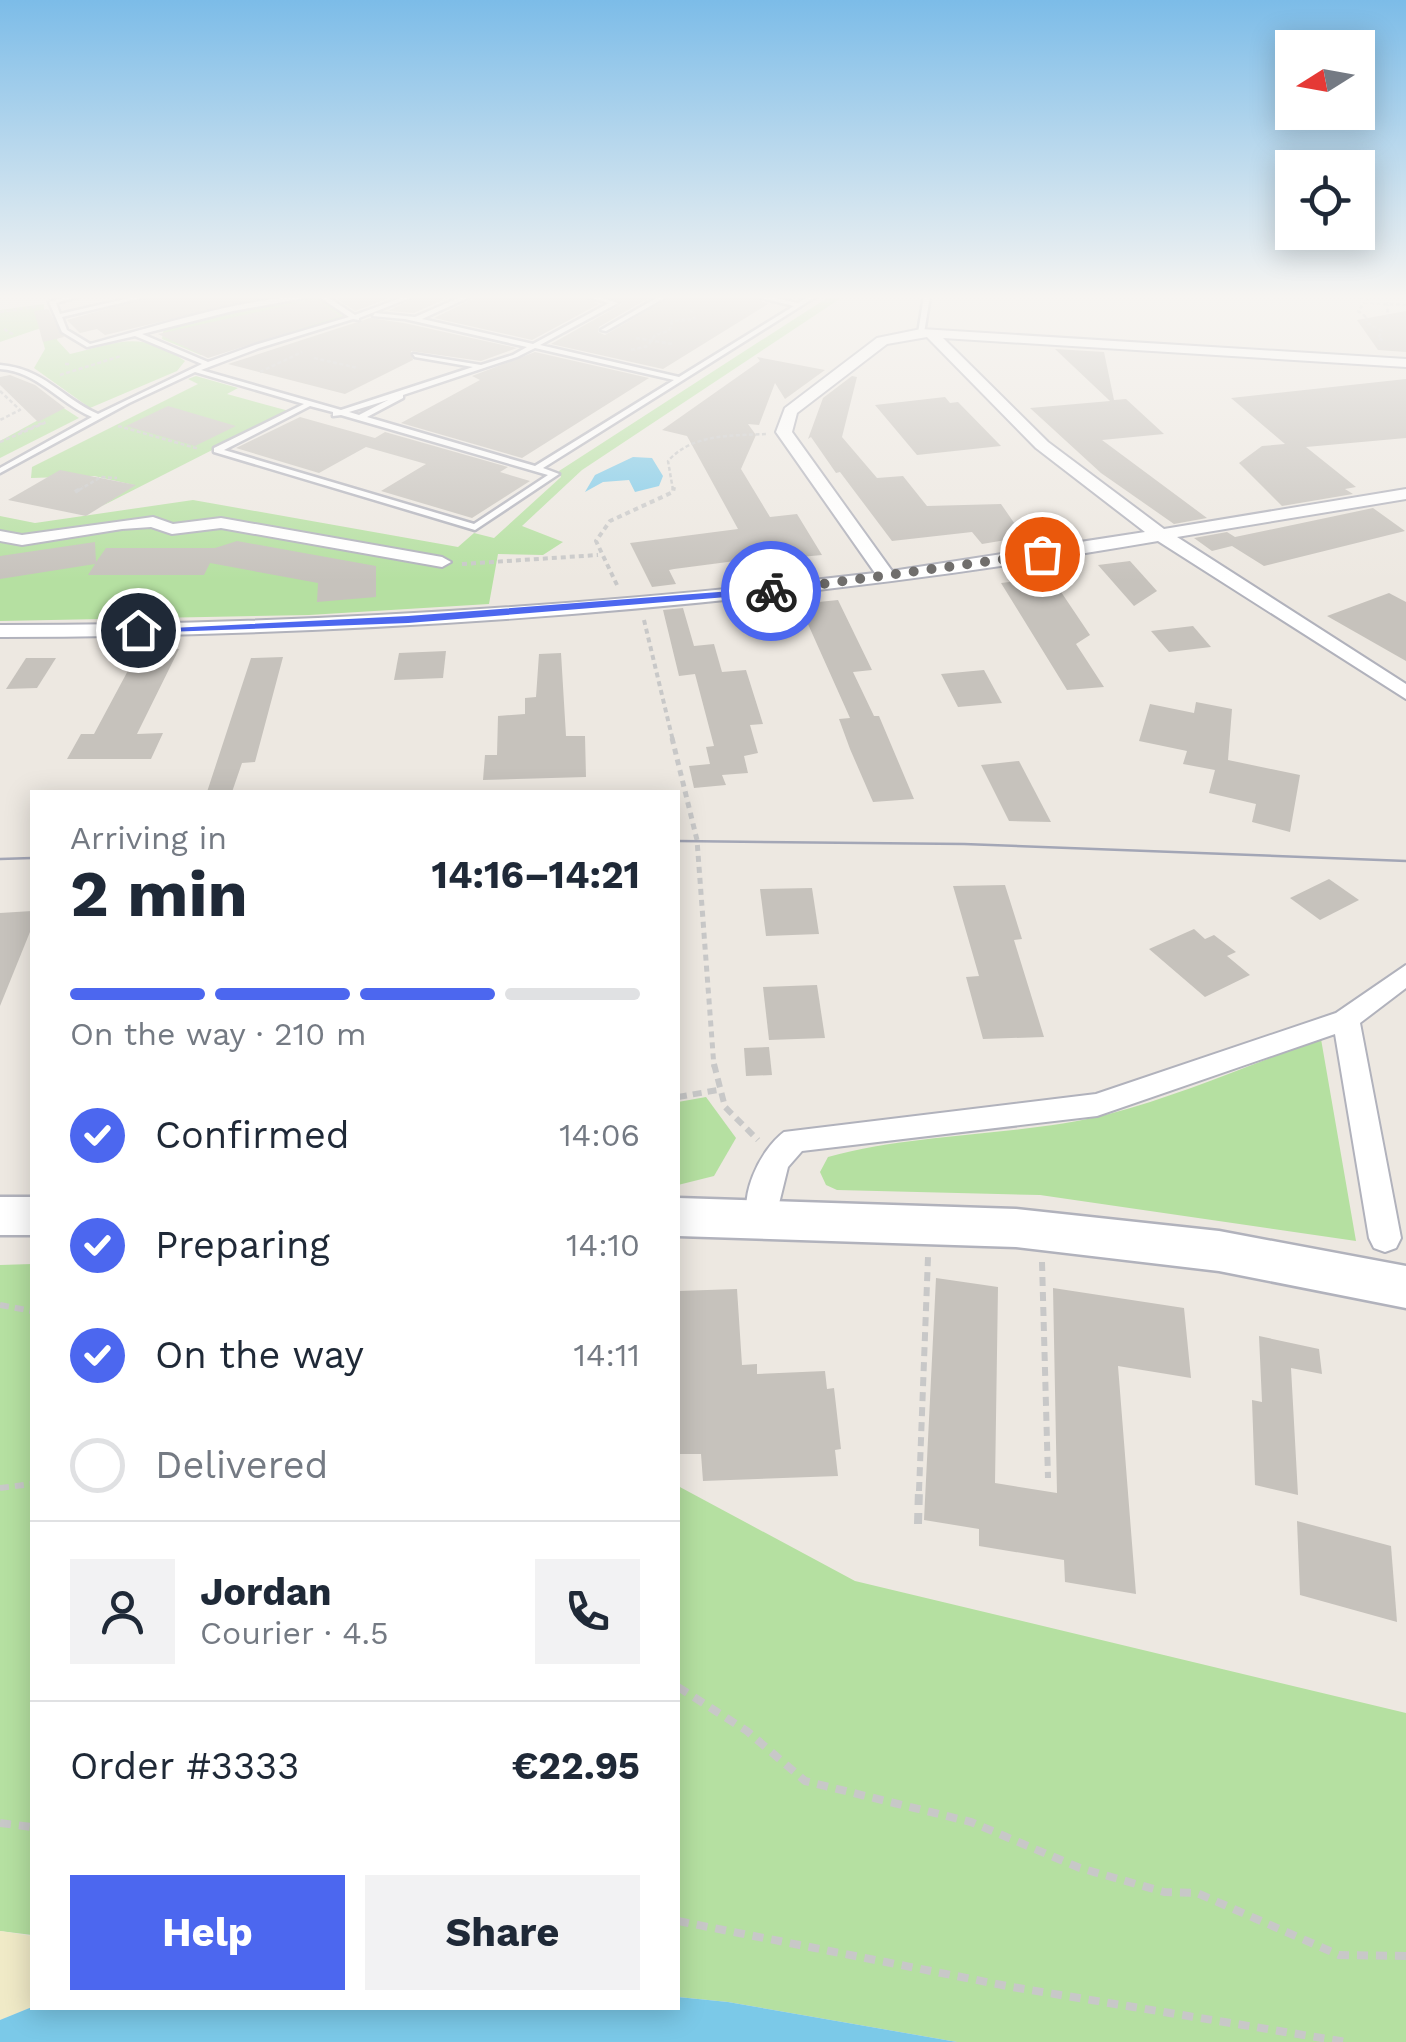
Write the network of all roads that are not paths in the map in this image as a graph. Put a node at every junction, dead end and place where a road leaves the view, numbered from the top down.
1 (56, 391) edge
2 (149, 391) edge
3 (260, 391) edge
4 (400, 391) edge
5 (405, 391) edge
6 (658, 391) edge
7 (816, 391) edge
8 (986, 391) edge
9 (306, 406) junction
10 (336, 414) junction
11 (96, 416) junction
12 (357, 419) junction
13 (5, 464) edge
14 (535, 469) junction
15 (2, 478) edge
16 (1406, 494) edge
17 (1157, 533) junction
18 (0, 536) edge
19 (442, 562) road end
20 (887, 577) junction
21 (0, 630) edge
22 (1406, 693) edge
23 (1406, 974) edge
24 (1346, 1020) junction
25 (0, 1216) edge
26 (30, 1216) edge
27 (680, 1216) edge
28 (762, 1219) junction
29 (1385, 1238) dead end
30 (1406, 1287) edge

1 - 11 lane
2 - 11 lane
3 - 9 lane
4 - 10 lane
5 - 12 lane
6 - 14 lane
7 - 20 street
8 - 17 street
9 - 10 lane
9 - 14 lane
10 - 12 lane
11 - 13 lane
12 - 14 lane
13 - 15 lane
16 - 17 street
17 - 20 street
17 - 22 street
18 - 19 street
20 - 21 street
23 - 24 street
24 - 28 street
24 - 29 street
25 - 26 main road
27 - 28 main road
28 - 30 main road

